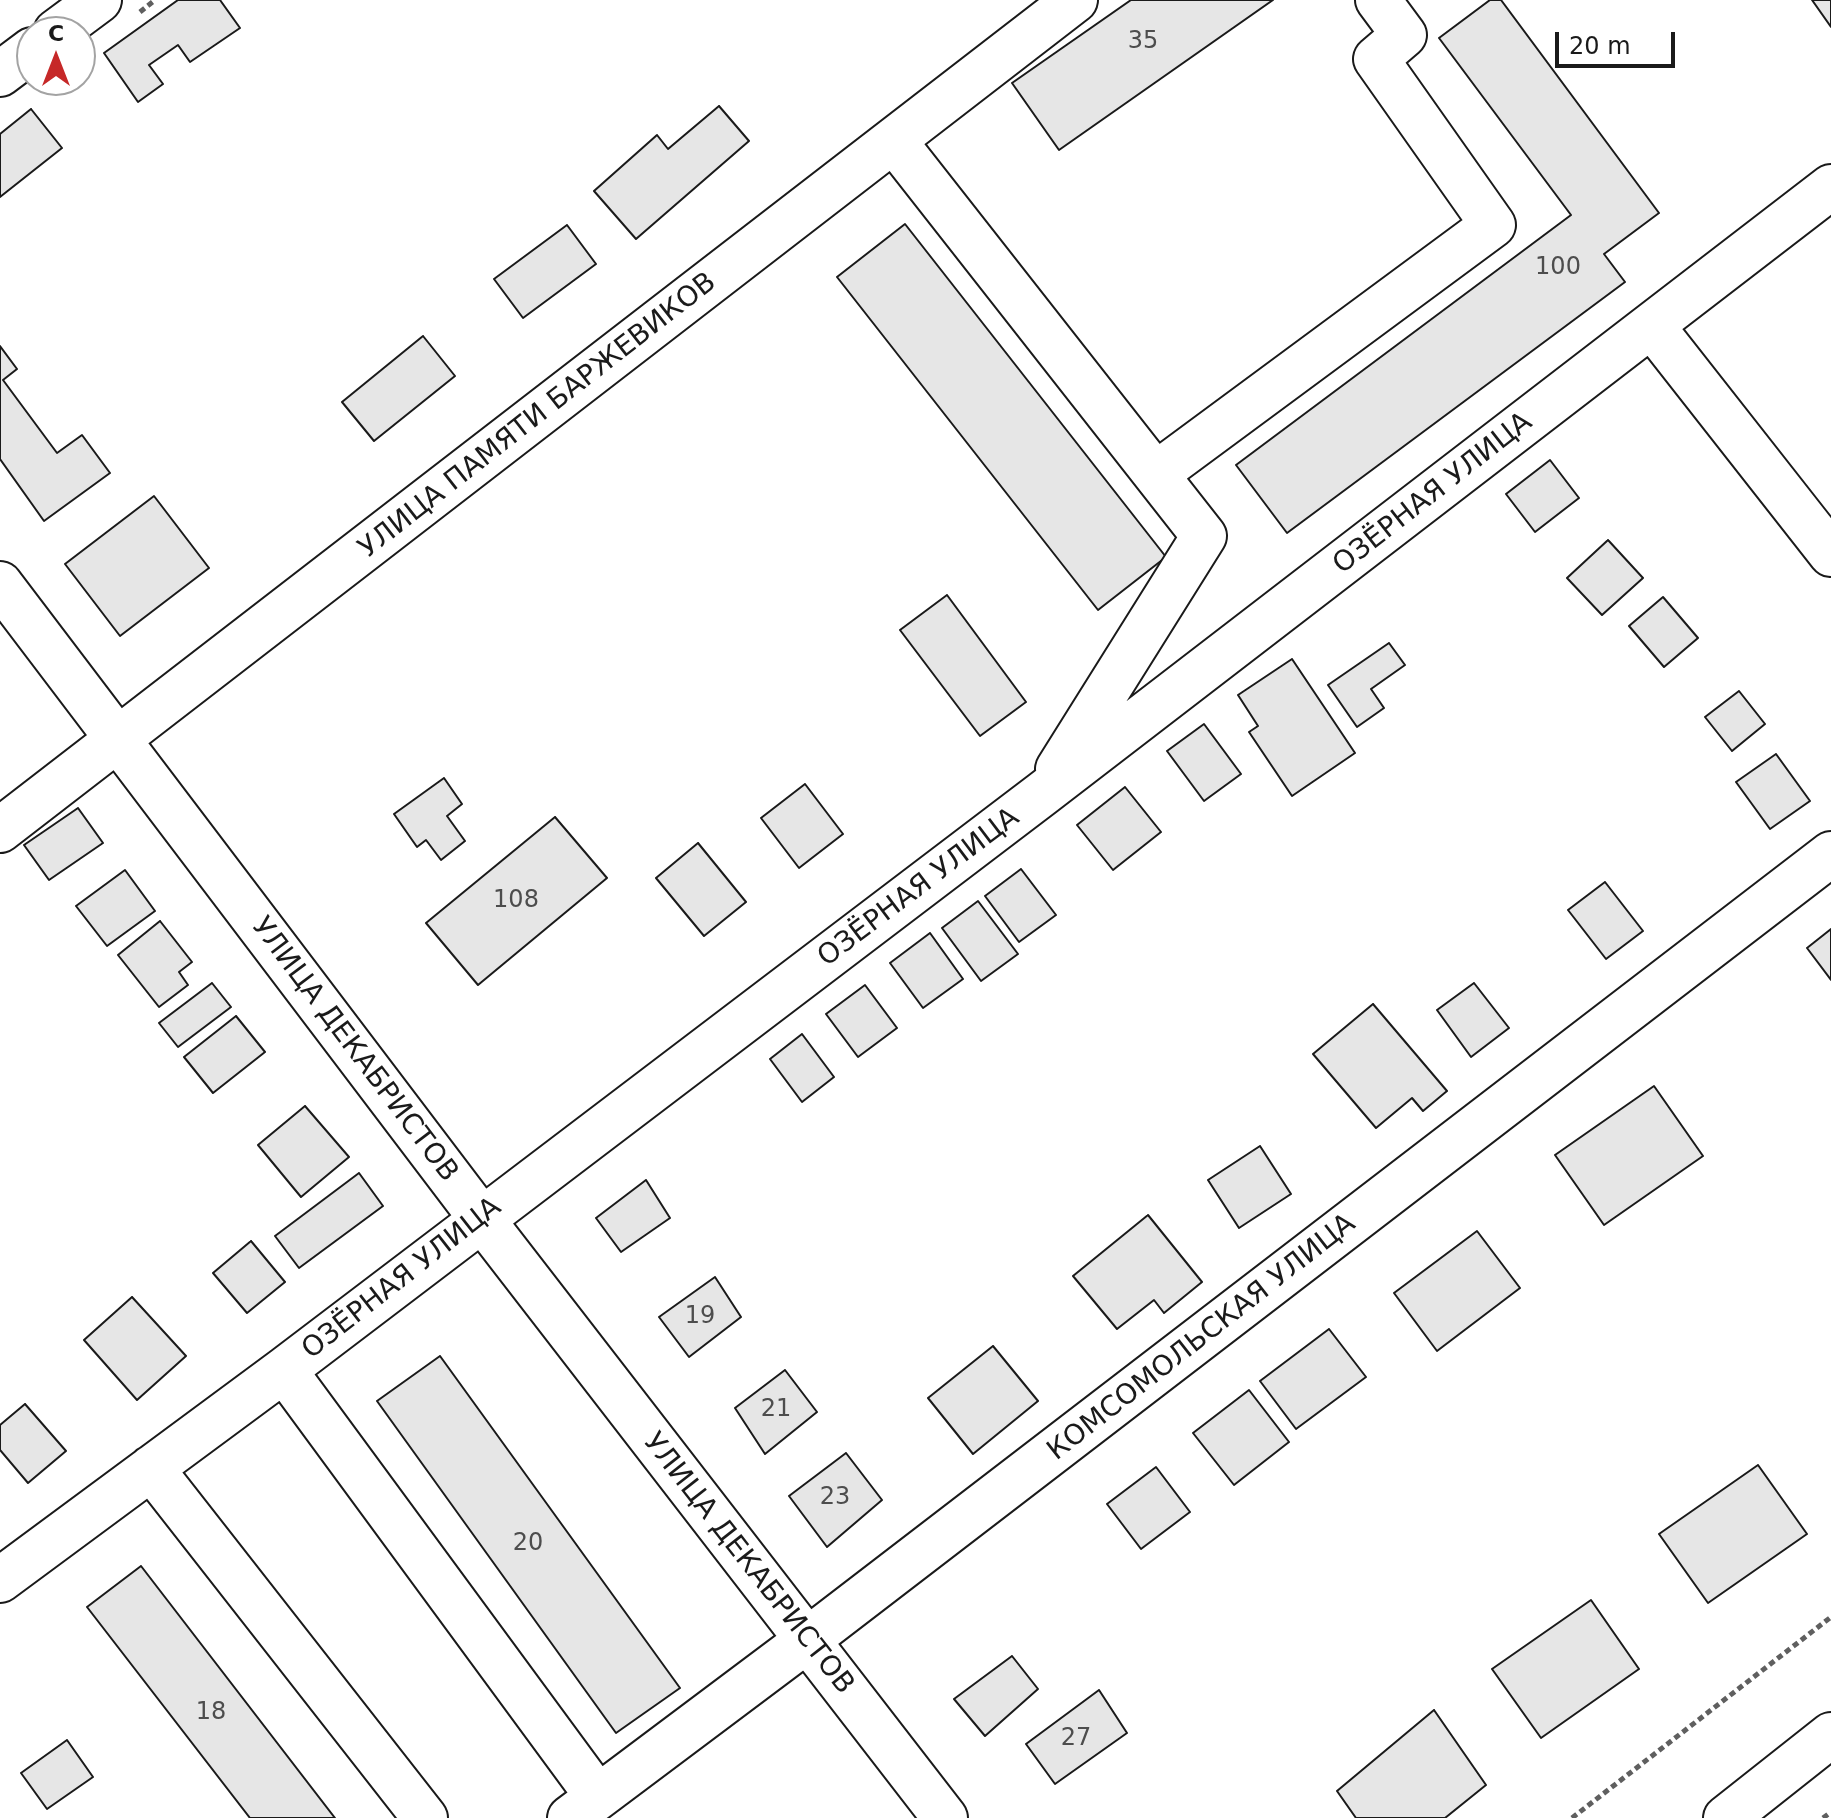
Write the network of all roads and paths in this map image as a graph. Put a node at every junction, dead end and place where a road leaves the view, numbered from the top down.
1 (99, 0) edge
2 (1075, 0) edge
3 (1378, 0) edge
4 (78, 16) edge
5 (894, 141) junction
6 (1831, 187) edge
7 (1652, 326) junction
8 (1156, 474) junction
9 (1831, 554) edge
10 (0, 584) edge
11 (120, 739) junction
12 (1042, 794) junction
13 (0, 830) edge
14 (1831, 854) edge
15 (481, 1218) junction
16 (284, 1370) junction
17 (151, 1468) junction
18 (0, 1580) edge
19 (1831, 1617) edge
20 (806, 1641) junction
21 (1831, 1735) edge
22 (584, 1807) edge
23 (1831, 1812) edge
24 (425, 1818) edge
25 (945, 1818) edge
26 (1572, 1818) edge
27 (1726, 1818) edge
28 (1823, 1818) edge

1 - 4 street
2 - 5 street, УЛИЦА ПАМЯТИ БАРЖЕВИКОВ
3 - 8 street
5 - 8 street
5 - 11 street, УЛИЦА ПАМЯТИ БАРЖЕВИКОВ
6 - 7 street, ОЗЁРНАЯ УЛИЦА
7 - 9 street
7 - 12 street, ОЗЁРНАЯ УЛИЦА
8 - 12 street
10 - 11 street, УЛИЦА ДЕКАБРИСТОВ
11 - 13 street, УЛИЦА ПАМЯТИ БАРЖЕВИКОВ
11 - 15 street, УЛИЦА ДЕКАБРИСТОВ
12 - 15 street, ОЗЁРНАЯ УЛИЦА
14 - 20 street, КОМСОМОЛЬСКАЯ УЛИЦА
15 - 16 street, ОЗЁРНАЯ УЛИЦА
15 - 20 street, УЛИЦА ДЕКАБРИСТОВ
16 - 17 street, ОЗЁРНАЯ УЛИЦА
16 - 22 street
17 - 18 street, ОЗЁРНАЯ УЛИЦА
17 - 24 street
19 - 26 path
20 - 22 street, КОМСОМОЛЬСКАЯ УЛИЦА
20 - 25 street, УЛИЦА ДЕКАБРИСТОВ
21 - 27 street
23 - 28 path

